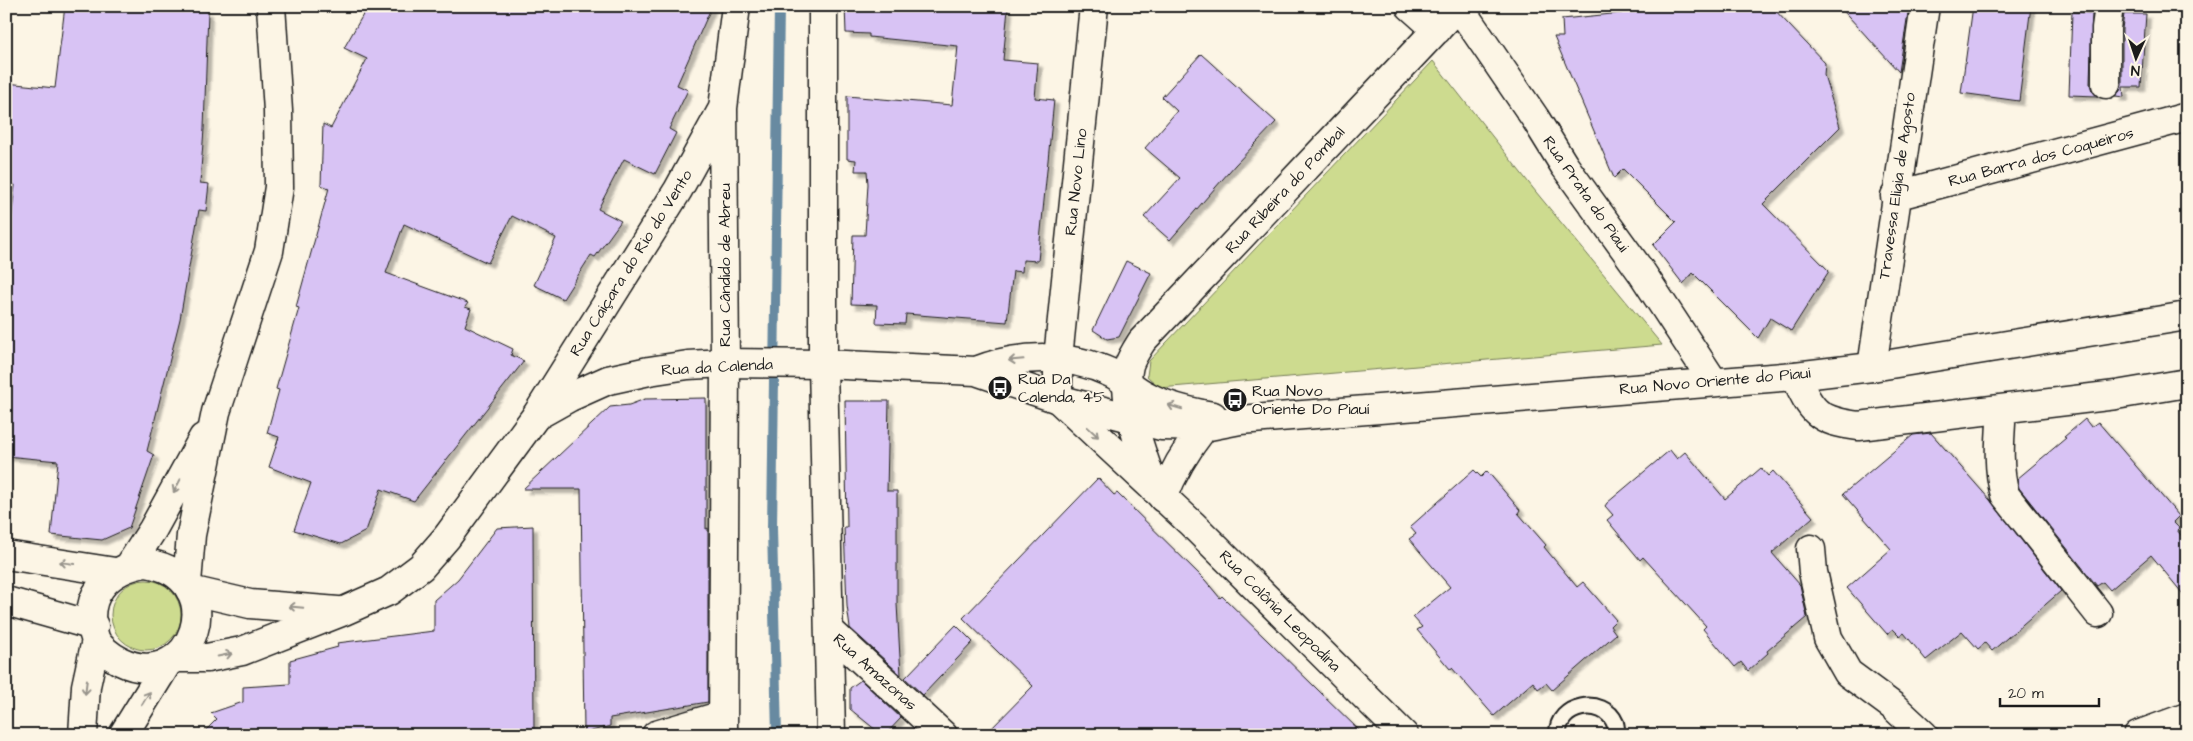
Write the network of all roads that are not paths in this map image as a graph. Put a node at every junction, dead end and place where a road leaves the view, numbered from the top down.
1 (270, 6) edge
2 (736, 6) edge
3 (823, 6) edge
4 (1094, 6) edge
5 (1410, 6) edge
6 (1924, 6) edge
7 (2109, 6) edge
8 (1459, 7) edge
9 (1437, 30) junction
10 (2106, 84) dead end
11 (724, 108) junction
12 (2187, 118) edge
13 (1895, 196) junction
14 (2187, 316) edge
15 (1058, 358) junction
16 (732, 363) junction
17 (814, 364) junction
18 (1872, 367) junction
19 (976, 371) junction
20 (1794, 376) junction
21 (1713, 381) junction
22 (1127, 383) junction
23 (2187, 383) edge
24 (1058, 399) junction
25 (2002, 409) junction
26 (216, 412) junction
27 (536, 416) junction
28 (1132, 418) junction
29 (1240, 420) junction
30 (1204, 427) junction
31 (1159, 494) junction
32 (1811, 549) dead end
33 (6, 555) edge
34 (122, 568) junction
35 (188, 586) junction
36 (6, 601) edge
37 (344, 611) junction
38 (2098, 613) dead end
39 (829, 630) junction
40 (95, 633) junction
41 (173, 660) junction
42 (2187, 717) edge
43 (723, 725) edge
44 (83, 735) edge
45 (123, 735) edge
46 (656, 735) edge
47 (831, 735) edge
48 (943, 735) edge
49 (1404, 735) edge
50 (1558, 735) edge
51 (1617, 735) edge
52 (1924, 735) edge
53 (2138, 735) edge

1 - 26 street
2 - 11 street, Rua Cândido de Abreu
3 - 17 street
4 - 15 street, Rua Novo Lino
5 - 9 street
6 - 13 street, Travessa Eligia de Agosto
7 - 10 street
8 - 9 street, Rua Ribeira do Pombal
8 - 21 street, Rua Prata do Piaui
9 - 22 street, Rua Ribeira do Pombal
11 - 16 street, Rua Cândido de Abreu
11 - 27 street, Rua Caiçara do Rio do Vento
12 - 13 street, Rua Barra dos Coqueiros
13 - 18 street, Travessa Eligia de Agosto
14 - 18 street, Rua Novo Oriente do Piaui
15 -> 19 street, Rua da Calenda
15 - 22 street, Rua Novo Oriente do Piaui
15 - 24 street, Rua Novo Lino
16 - 17 street, Rua da Calenda
16 - 27 street, Rua da Calenda
16 - 43 street, Rua Cândido de Abreu
17 - 19 street, Rua da Calenda
17 - 39 street
18 - 20 street, Rua Novo Oriente do Piaui
19 - 24 street, Rua da Calenda
20 - 21 street, Rua Novo Oriente do Piaui
20 - 25 street
21 - 29 street, Rua Novo Oriente do Piaui
22 - 28 street
29 -> 22 street, Rua Novo Oriente do Piaui
23 - 25 street
24 - 28 street, Rua Novo Oriente do Piaui
24 -> 31 street, Rua Colônia Leopodina
25 - 38 street
26 -> 34 street
26 - 35 street
27 - 37 street, Rua da Calenda
28 - 30 street, Rua Novo Oriente do Piaui
28 - 31 street
29 - 30 street, Rua Novo Oriente do Piaui
30 - 31 street
31 - 49 street, Rua Colônia Leopodina
32 - 52 street
34 -> 33 street
34 - 35 street
34 - 40 street
37 -> 35 street, Rua da Calenda
35 - 41 street
36 - 40 street
41 -> 37 street, Rua da Calenda
39 - 47 street
39 - 48 street, Rua Amazonas
40 - 41 street
40 -> 44 street
45 -> 41 street
42 - 53 street
43 - 46 street
50 - 51 lane

